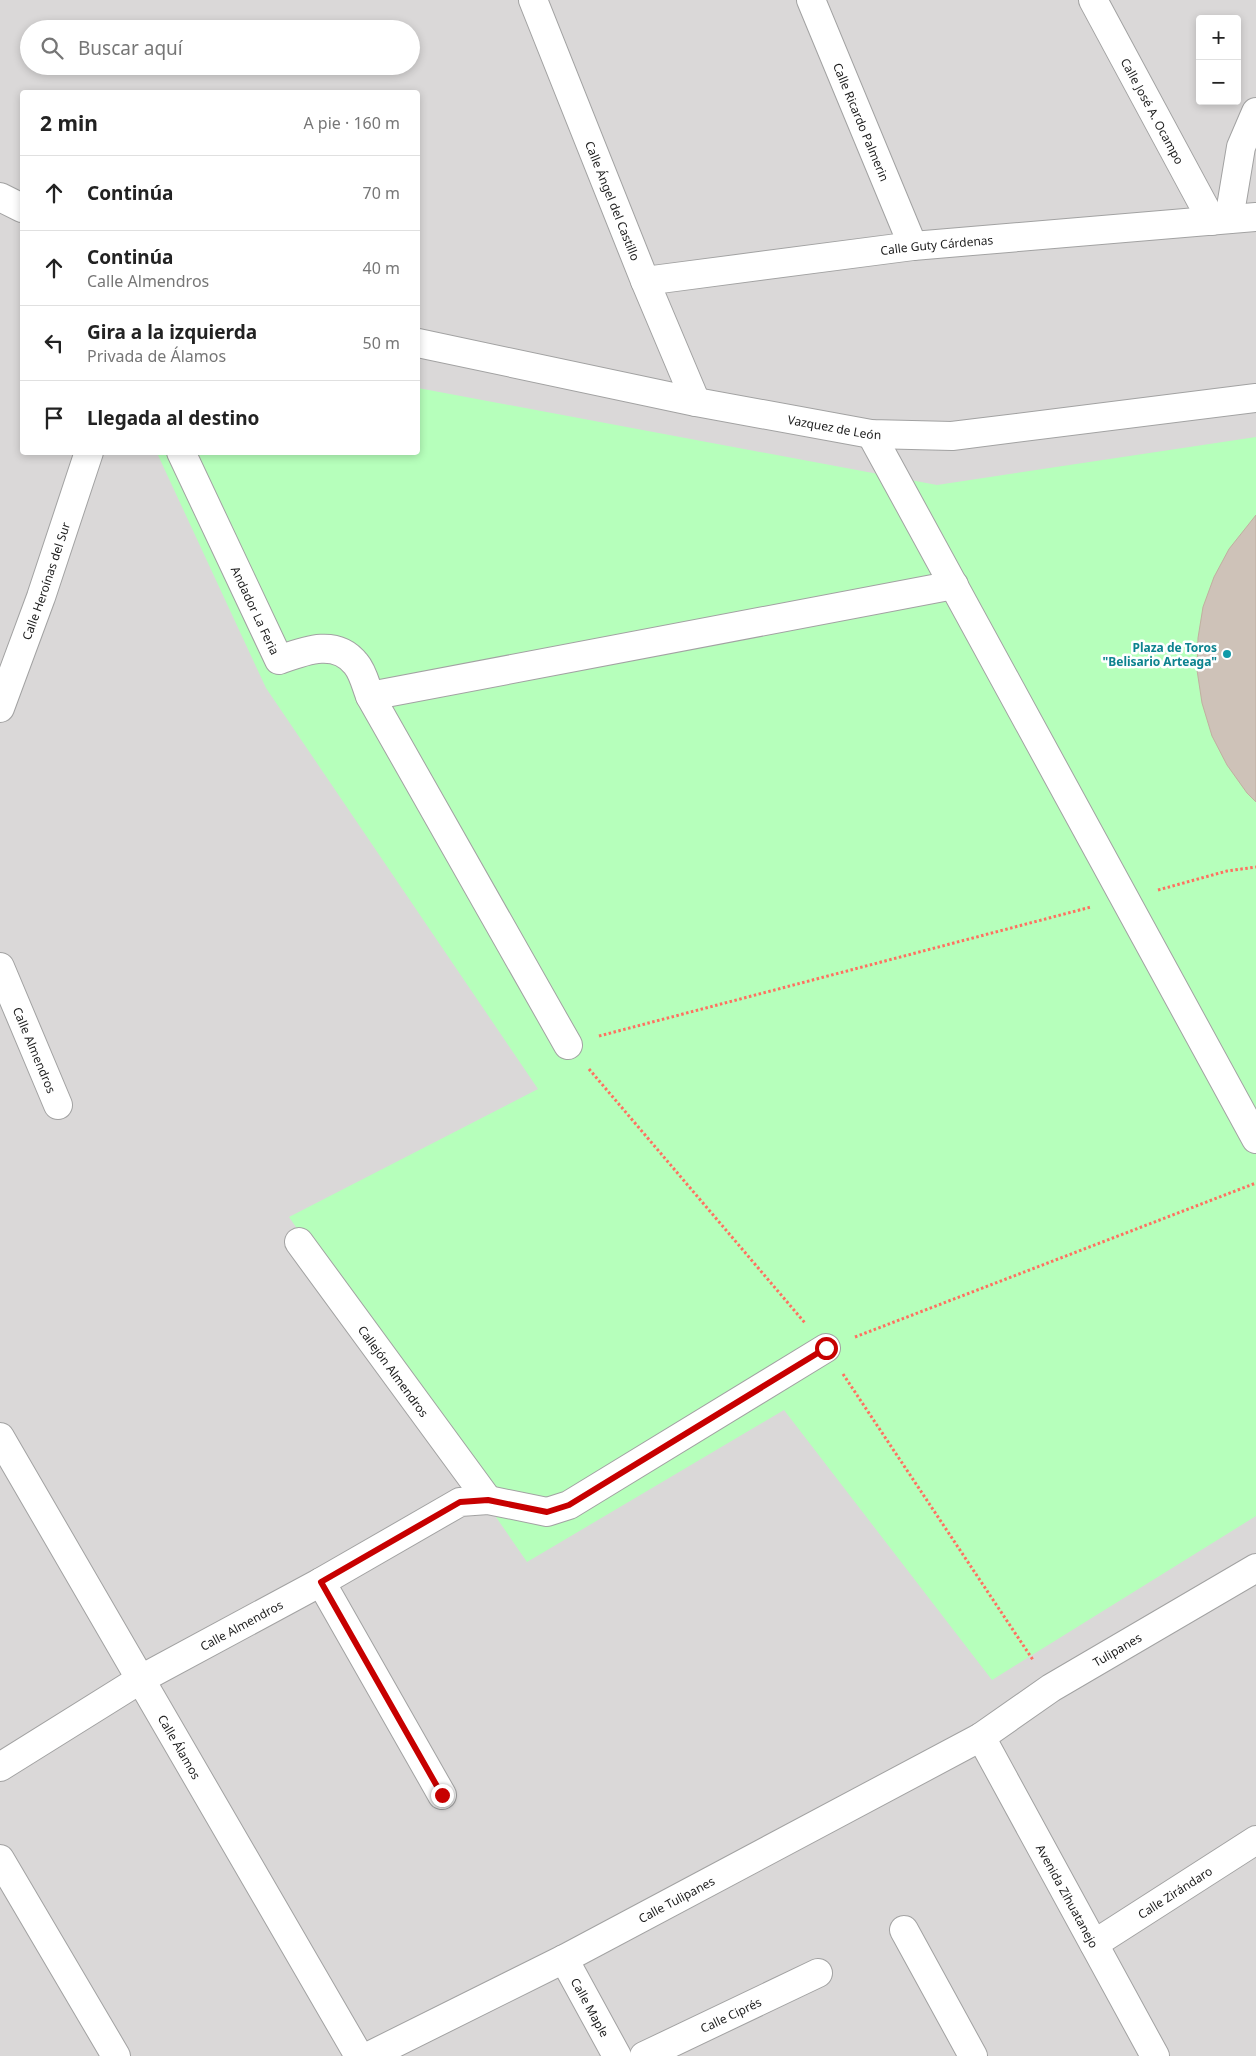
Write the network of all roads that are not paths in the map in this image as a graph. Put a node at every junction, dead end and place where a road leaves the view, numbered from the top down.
1 (533, 0) edge
2 (811, 0) edge
3 (1094, 0) edge
4 (1256, 112) edge
5 (0, 197) edge
6 (20, 207) edge
7 (1256, 217) edge
8 (1221, 220) junction
9 (913, 246) junction
10 (645, 281) junction
11 (420, 343) edge
12 (1256, 398) edge
13 (696, 402) junction
14 (871, 434) junction
15 (88, 455) edge
16 (182, 455) edge
17 (954, 585) junction
18 (370, 696) junction
19 (0, 708) edge
20 (0, 967) edge
21 (568, 1044) road end
22 (58, 1105) dead end
23 (1256, 1139) edge
24 (299, 1242) dead end
25 (826, 1348) road end
26 (0, 1437) edge
27 (488, 1500) junction
28 (1256, 1568) edge
29 (321, 1582) junction
30 (140, 1679) junction
31 (981, 1737) junction
32 (0, 1767) edge
33 (442, 1795) dead end
34 (1256, 1840) edge
35 (0, 1859) edge
36 (904, 1930) dead end
37 (1094, 1944) junction
38 (564, 1959) junction
39 (818, 1973) dead end
40 (116, 2056) edge
41 (359, 2056) edge
42 (369, 2056) edge
43 (617, 2056) edge
44 (644, 2056) edge
45 (973, 2056) edge
46 (1154, 2056) edge

1 - 10 street, Calle Ángel del Castillo
2 - 9 street, Calle Ricardo Palmerin
3 - 8 street, Calle José A. Ocampo
4 - 8 street
5 - 6 street
7 - 8 street, Calle Guty Cárdenas
8 - 9 street, Calle Guty Cárdenas
9 - 10 street, Calle Guty Cárdenas
10 - 13 street, Calle Ángel del Castillo
11 - 13 street, Vazquez de León
12 - 14 street, Vazquez de León
13 - 14 street, Vazquez de León
14 - 17 street
15 - 19 street, Calle Heroínas del Sur
16 - 18 street, Andador La Feria
17 - 18 street
17 - 23 street
18 - 21 street
20 - 22 street, Calle Almendros
24 - 27 street, Callejón Almendros
25 - 27 street, Calle Almendros
26 - 30 street, Calle Álamos
27 - 29 street, Calle Almendros
28 - 31 street, Tulipanes
29 - 30 street, Calle Almendros
29 - 33 street
30 - 32 street, Calle Almendros
30 - 41 street, Calle Álamos
31 - 37 street, Avenida Zihuatanejo
31 - 38 street, Calle Tulipanes
34 - 37 street, Calle Zirándaro
35 - 40 street
36 - 45 street
37 - 46 street, Avenida Zihuatanejo
38 - 42 street, Calle Tulipanes
38 - 43 street, Calle Maple
39 - 44 street, Calle Ciprés

